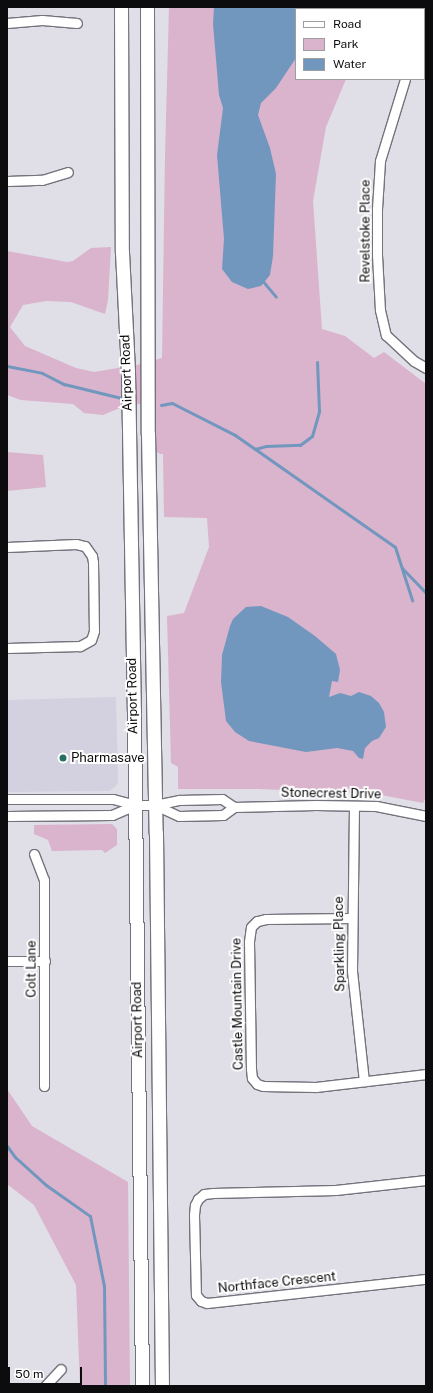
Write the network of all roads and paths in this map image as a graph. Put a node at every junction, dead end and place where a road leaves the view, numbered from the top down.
1 (122, 7) edge
2 (147, 7) edge
3 (7, 23) edge
4 (77, 23) dead end
5 (405, 80) edge
6 (68, 172) dead end
7 (7, 181) edge
8 (426, 368) edge
9 (7, 547) edge
10 (7, 648) edge
11 (7, 799) edge
12 (136, 805) junction
13 (155, 805) junction
14 (354, 806) junction
15 (234, 807) junction
16 (7, 816) edge
17 (426, 816) edge
18 (34, 854) dead end
19 (351, 918) junction
20 (7, 961) edge
21 (45, 961) junction
22 (426, 1074) edge
23 (364, 1081) junction
24 (44, 1086) dead end
25 (426, 1180) edge
26 (426, 1279) edge
27 (61, 1369) dead end
28 (45, 1386) edge
29 (142, 1386) edge
30 (162, 1386) edge

1 - 12 main road, Airport Road
2 - 13 main road, Airport Road
3 - 4 street
5 - 8 street, Revelstoke Place
6 - 7 street
9 - 10 street
11 - 12 street
12 - 13 street, Stonecrest Drive
12 - 16 street
12 - 29 main road, Airport Road
13 - 15 street, Stonecrest Drive
13 - 15 street, Stonecrest Drive
13 - 30 main road, Airport Road
14 - 15 street, Stonecrest Drive
14 - 17 street, Stonecrest Drive
14 - 19 street, Sparkling Place
18 - 21 street, Colt Lane
19 - 23 street, Sparkling Place
19 - 23 street, Castle Mountain Drive
20 - 21 street
21 - 24 street, Colt Lane
22 - 23 street, Castle Mountain Drive
25 - 26 street, Northface Crescent
27 - 28 street

